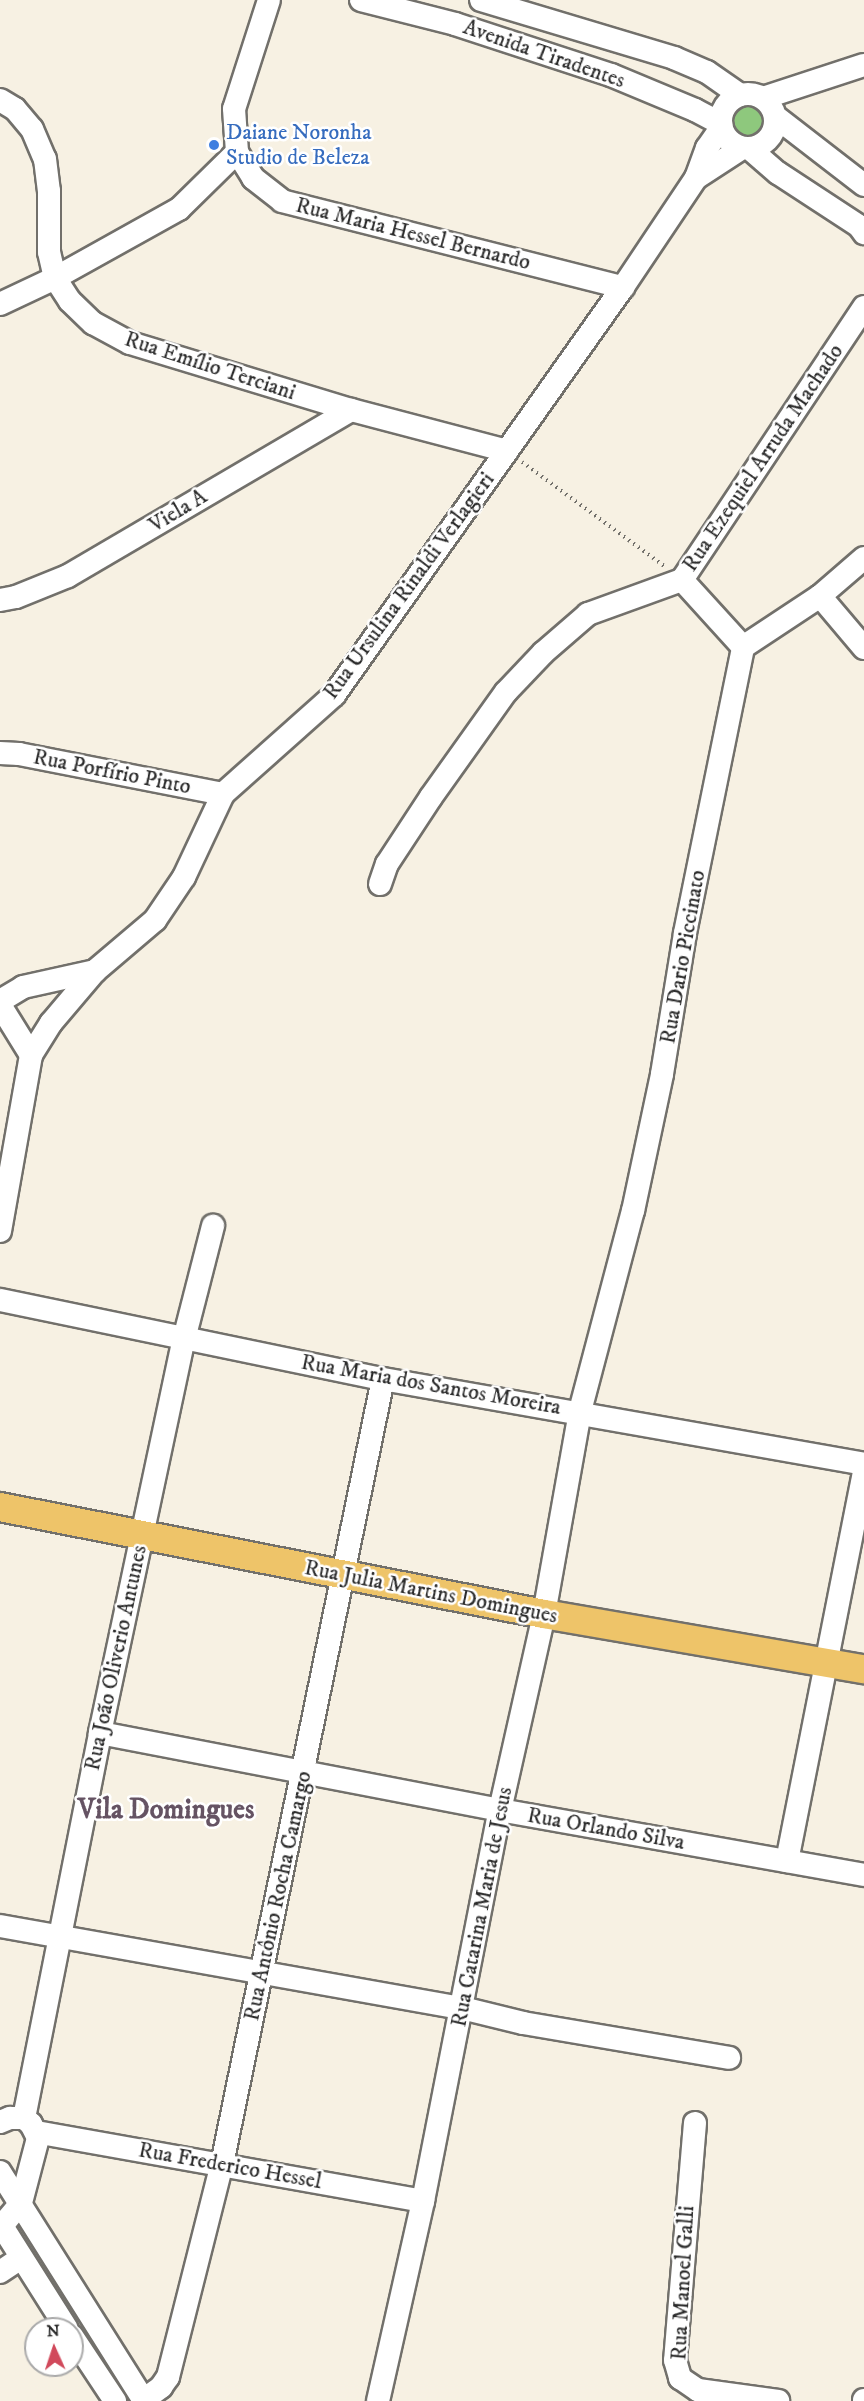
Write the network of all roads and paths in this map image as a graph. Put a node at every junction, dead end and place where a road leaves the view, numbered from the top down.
1 (269, 0) edge
2 (361, 0) edge
3 (481, 0) edge
4 (864, 65) edge
5 (740, 95) junction
6 (763, 98) junction
7 (5, 110) edge
8 (776, 117) junction
9 (721, 126) junction
10 (746, 149) junction
11 (237, 152) junction
12 (696, 178) junction
13 (864, 185) edge
14 (864, 233) edge
15 (55, 278) junction
16 (623, 287) junction
17 (0, 304) edge
18 (864, 307) edge
19 (351, 410) junction
20 (507, 451) junction
21 (864, 558) edge
22 (682, 580) junction
23 (820, 596) junction
24 (0, 600) edge
25 (743, 647) junction
26 (864, 648) edge
27 (0, 753) edge
28 (223, 794) junction
29 (380, 884) dead end
30 (95, 971) junction
31 (0, 1003) edge
32 (31, 1055) junction
33 (213, 1226) dead end
34 (0, 1231) edge
35 (0, 1300) edge
36 (184, 1339) junction
37 (382, 1379) junction
38 (580, 1412) junction
39 (864, 1464) edge
40 (864, 1473) edge
41 (0, 1507) edge
42 (142, 1536) junction
43 (343, 1576) junction
44 (544, 1614) junction
45 (827, 1662) junction
46 (864, 1669) edge
47 (100, 1733) junction
48 (304, 1773) junction
49 (500, 1810) junction
50 (787, 1861) junction
51 (864, 1875) edge
52 (0, 1926) edge
53 (59, 1935) junction
54 (262, 1972) junction
55 (462, 2008) junction
56 (729, 2058) dead end
57 (0, 2122) edge
58 (695, 2123) dead end
59 (30, 2125) junction
60 (222, 2164) junction
61 (0, 2172) edge
62 (423, 2201) junction
63 (21, 2203) junction
64 (1, 2226) edge
65 (21, 2258) junction
66 (0, 2272) edge
67 (59, 2317) edge
68 (84, 2354) edge
69 (115, 2401) edge
70 (143, 2401) edge
71 (378, 2401) edge
72 (777, 2401) edge

1 - 11 street, Rua Maria Hessel Bernardo
2 - 9 street, Avenida Tiradentes
3 - 5 street, Avenida Tiradentes
4 - 6 street
5 - 6 street
5 - 9 street
6 - 8 street
7 - 15 street, Rua Emílio Terciani
8 - 10 street
8 - 13 street
9 - 10 street
9 - 12 street, Rua Ursulina Rinaldi Verlagieri
10 - 12 street, Rua Ursulina Rinaldi Verlagieri
10 - 14 street
11 - 15 street
11 - 16 street, Rua Maria Hessel Bernardo
12 - 16 street, Rua Ursulina Rinaldi Verlagieri
15 - 17 street
15 - 19 street, Rua Emílio Terciani
16 - 20 street, Rua Ursulina Rinaldi Verlagieri
18 - 22 street, Rua Ezequiel Arruda Machado
19 - 20 street, Rua Emílio Terciani
19 - 24 street, Viela A
20 - 22 path
20 - 28 street, Rua Ursulina Rinaldi Verlagieri
21 - 23 street
22 - 25 street, Rua Ezequiel Arruda Machado
22 - 29 street, Rua Ezequiel Arruda Machado
23 - 25 street
23 - 26 street
25 - 38 street, Rua Dario Piccinato
27 - 28 street, Rua Porfírio Pinto
28 - 30 street, Rua Ursulina Rinaldi Verlagieri
30 - 31 street
30 - 32 street, Rua Ursulina Rinaldi Verlagieri
31 - 32 street
32 - 34 street, Rua Ursulina Rinaldi Verlagieri
33 - 36 street, Rua João Oliverio Antunes
35 - 36 street, Rua Maria dos Santos Moreira
36 - 37 street, Rua Maria dos Santos Moreira
36 - 42 street, Rua João Oliverio Antunes
37 - 38 street, Rua Maria dos Santos Moreira
37 - 43 street, Rua Antônio Rocha Camargo
38 - 39 street, Rua Maria dos Santos Moreira
38 - 44 street, Rua Catarina Maria de Jesus
40 - 45 street
41 - 42 main road, Rua Julia Martins Domingues
42 - 43 main road, Rua Julia Martins Domingues
42 - 47 street, Rua João Oliverio Antunes
43 - 44 main road, Rua Julia Martins Domingues
43 - 48 street, Rua Antônio Rocha Camargo
44 - 45 main road, Rua Julia Martins Domingues
44 - 49 street, Rua Catarina Maria de Jesus
45 - 46 main road, Rua Julia Martins Domingues
45 - 50 street
47 - 48 street, Rua Orlando Silva
47 - 53 street, Rua João Oliverio Antunes
48 - 49 street, Rua Orlando Silva
48 - 54 street, Rua Antônio Rocha Camargo
49 - 50 street, Rua Orlando Silva
49 - 55 street, Rua Catarina Maria de Jesus
50 - 51 street, Rua Orlando Silva
52 - 53 street
53 - 54 street
53 - 59 street, Rua João Oliverio Antunes
54 - 55 street
54 - 60 street, Rua Antônio Rocha Camargo
55 - 56 street
55 - 62 street, Rua Catarina Maria de Jesus
57 - 59 street, Rua Frederico Hessel
58 - 72 street, Rua Manoel Galli
59 - 60 street, Rua Frederico Hessel
59 - 63 street, Rua João Oliverio Antunes
60 - 62 street, Rua Frederico Hessel
60 - 70 street, Rua Antônio Rocha Camargo
61 - 63 street
62 - 71 street, Rua Catarina Maria de Jesus
63 - 64 street
63 - 70 street
64 - 65 street
65 - 66 street
65 - 67 street
68 - 69 street

